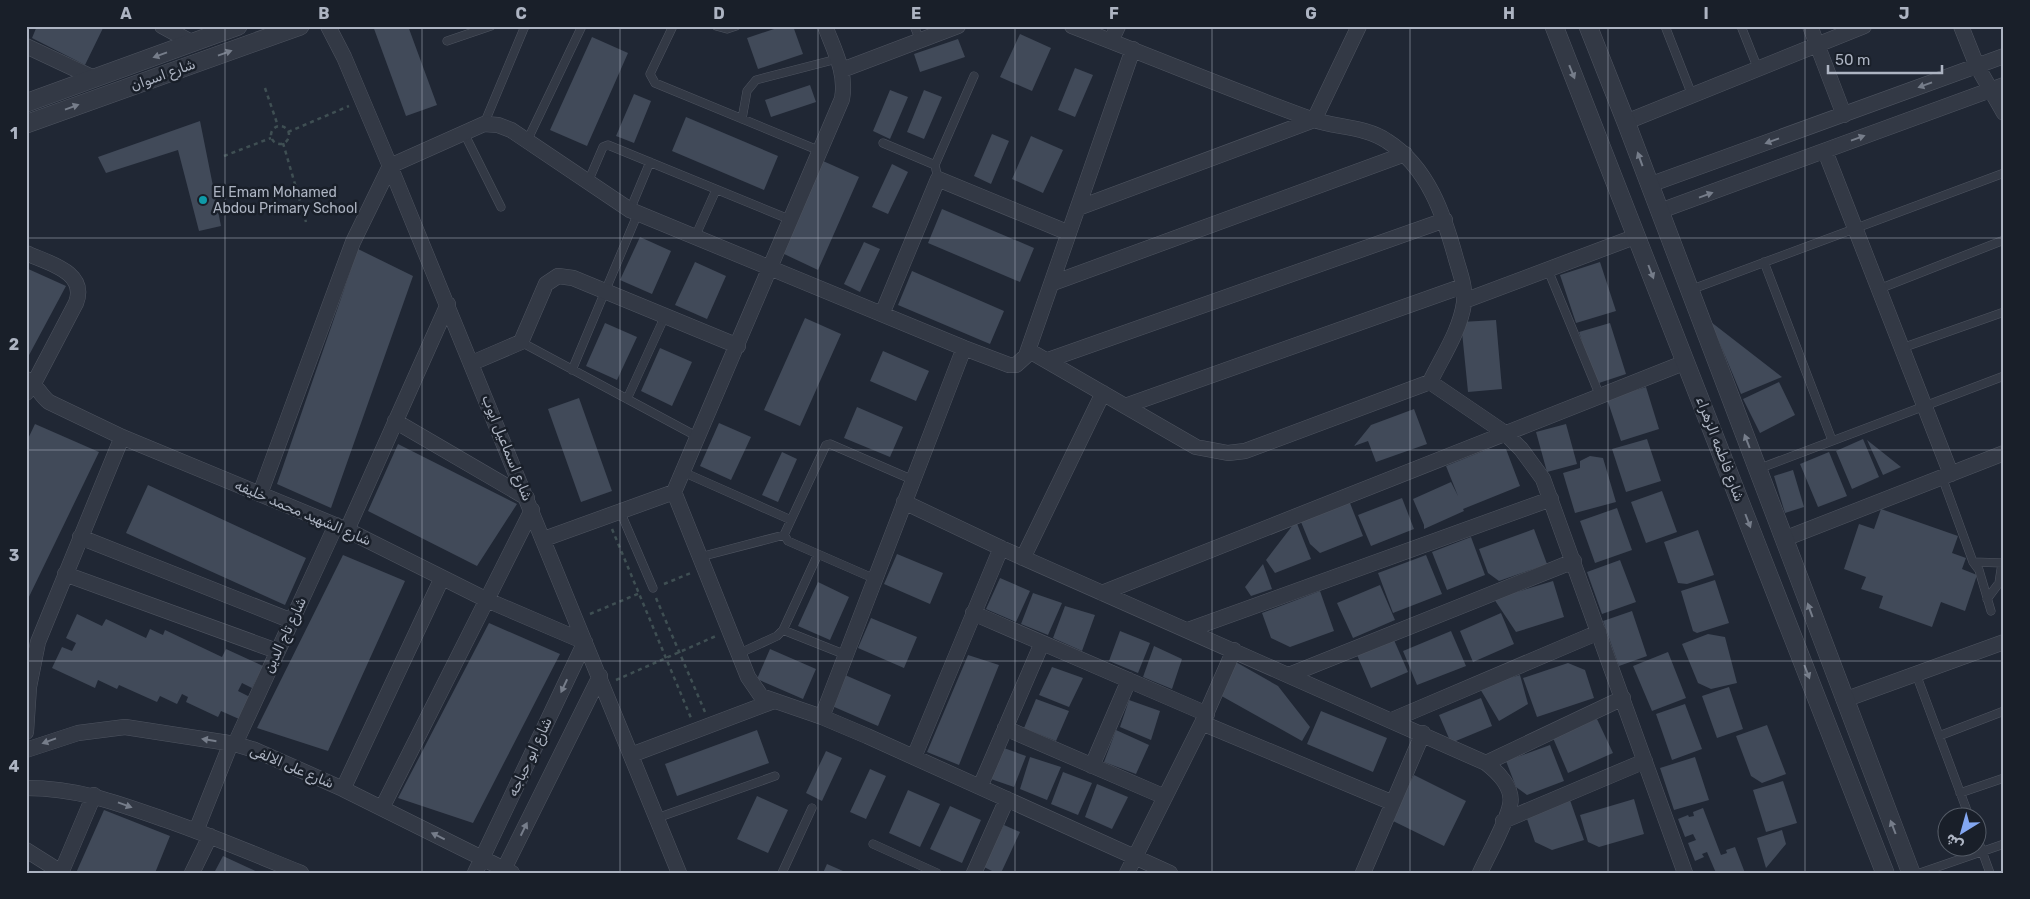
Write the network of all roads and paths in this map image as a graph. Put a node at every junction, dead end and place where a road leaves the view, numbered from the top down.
1 (238, 26) edge
2 (300, 26) edge
3 (328, 26) edge
4 (491, 26) edge
5 (525, 26) edge
6 (582, 26) edge
7 (673, 26) edge
8 (716, 26) edge
9 (736, 26) edge
10 (825, 26) edge
11 (958, 26) edge
12 (1072, 26) edge
13 (1118, 26) edge
14 (1359, 26) edge
15 (1554, 26) edge
16 (1588, 26) edge
17 (1665, 26) edge
18 (1742, 26) edge
19 (1810, 26) edge
20 (1864, 26) edge
21 (1961, 26) edge
22 (169, 28) edge
23 (917, 33) edge
24 (446, 41) dead end
25 (1111, 42) junction
26 (193, 43) junction
27 (1817, 45) junction
28 (26, 46) edge
29 (1132, 49) junction
30 (2004, 56) edge
31 (840, 64) junction
32 (1977, 66) junction
33 (1758, 69) junction
34 (974, 76) dead end
35 (94, 78) junction
36 (1998, 87) edge
37 (265, 88) dead end
38 (1692, 95) junction
39 (363, 101) junction
40 (26, 103) edge
41 (2004, 113) edge
42 (1844, 114) junction
43 (742, 119) junction
44 (1314, 120) junction
45 (1626, 122) junction
46 (26, 124) edge
47 (484, 124) junction
48 (278, 126) junction
49 (288, 132) junction
50 (464, 133) junction
51 (272, 138) junction
52 (527, 141) junction
53 (284, 143) junction
54 (884, 143) dead end
55 (1825, 151) junction
56 (820, 152) junction
57 (1405, 154) junction
58 (224, 156) dead end
59 (650, 162) junction
60 (390, 166) junction
61 (937, 172) junction
62 (2004, 173) edge
63 (588, 182) junction
64 (1649, 185) junction
65 (716, 190) junction
66 (501, 207) dead end
67 (1078, 208) junction
68 (634, 211) junction
69 (1660, 211) junction
70 (791, 220) junction
71 (1445, 220) junction
72 (306, 222) dead end
73 (1855, 227) junction
74 (1069, 232) junction
75 (1637, 236) junction
76 (695, 237) junction
77 (2004, 240) edge
78 (26, 253) edge
79 (1764, 262) junction
80 (771, 268) junction
81 (1548, 270) junction
82 (1053, 283) junction
83 (1463, 286) junction
84 (1879, 289) junction
85 (1690, 290) junction
86 (605, 291) junction
87 (1464, 302) junction
88 (448, 304) junction
89 (2004, 312) edge
90 (882, 314) junction
91 (665, 316) junction
92 (520, 342) junction
93 (738, 346) junction
94 (964, 348) junction
95 (1902, 348) junction
96 (1028, 350) junction
97 (1048, 360) junction
98 (1686, 362) junction
99 (472, 363) junction
100 (572, 370) junction
101 (2004, 376) edge
102 (1430, 382) junction
103 (29, 385) edge
104 (1104, 393) junction
105 (1729, 394) junction
106 (1600, 396) junction
107 (627, 399) junction
108 (1702, 403) junction
109 (1125, 406) junction
110 (1924, 406) junction
111 (395, 421) junction
112 (1505, 434) junction
113 (122, 437) junction
114 (698, 438) junction
115 (1832, 440) junction
116 (2004, 453) edge
117 (1758, 469) junction
118 (683, 472) junction
119 (1946, 475) junction
120 (913, 480) junction
121 (674, 492) junction
122 (260, 494) junction
123 (1551, 499) junction
124 (904, 502) junction
125 (530, 504) junction
126 (614, 514) junction
127 (791, 520) junction
128 (341, 528) junction
129 (784, 535) junction
130 (80, 537) junction
131 (544, 538) junction
132 (1784, 539) junction
133 (1001, 548) junction
134 (818, 554) junction
135 (1023, 558) junction
136 (1574, 561) junction
137 (702, 562) junction
138 (1973, 562) junction
139 (2003, 563) edge
140 (64, 574) junction
141 (442, 578) junction
142 (875, 579) junction
143 (652, 588) junction
144 (1102, 593) junction
145 (639, 594) junction
146 (1987, 599) junction
147 (487, 600) junction
148 (1991, 611) dead end
149 (973, 613) junction
150 (576, 620) junction
151 (292, 621) junction
152 (729, 630) junction
153 (783, 630) junction
154 (1188, 630) junction
155 (1599, 632) junction
156 (585, 642) junction
157 (1042, 642) junction
158 (2004, 642) edge
159 (1234, 650) junction
160 (277, 651) junction
161 (679, 652) junction
162 (738, 654) junction
163 (846, 655) junction
164 (666, 658) junction
165 (1289, 674) junction
166 (1916, 674) junction
167 (601, 680) junction
168 (1129, 680) junction
169 (1623, 698) junction
170 (1844, 700) junction
171 (774, 701) junction
172 (2004, 711) edge
173 (822, 717) junction
174 (1204, 718) junction
175 (1392, 720) junction
176 (703, 728) junction
177 (1005, 728) junction
178 (26, 732) edge
179 (1423, 733) junction
180 (1939, 736) junction
181 (233, 744) junction
182 (26, 750) edge
183 (631, 756) junction
184 (914, 757) junction
185 (1645, 761) junction
186 (1486, 763) junction
187 (1092, 766) junction
188 (775, 776) dead end
189 (2004, 778) edge
190 (980, 787) junction
191 (26, 788) edge
192 (342, 788) junction
193 (1960, 793) junction
194 (94, 795) junction
195 (1164, 797) junction
196 (1007, 799) junction
197 (1393, 803) junction
198 (1965, 806) edge
199 (382, 808) junction
200 (812, 808) dead end
201 (657, 818) junction
202 (1503, 821) junction
203 (202, 833) junction
204 (873, 844) dead end
205 (2004, 844) edge
206 (26, 850) edge
207 (1988, 850) edge
208 (1970, 856) edge
209 (1984, 856) edge
210 (1134, 857) junction
211 (482, 858) junction
212 (506, 871) edge
213 (61, 872) edge
214 (680, 872) edge
215 (976, 872) edge
216 (192, 873) edge
217 (301, 873) edge
218 (475, 873) edge
219 (782, 873) edge
220 (937, 873) edge
221 (1127, 873) edge
222 (1170, 873) edge
223 (1363, 873) edge
224 (1480, 873) edge
225 (1685, 873) edge
226 (1885, 873) edge
227 (1910, 873) edge
228 (1920, 873) edge
229 (1990, 873) edge

1 - 26 street, شارع اسوان
46 -> 2 street, شارع اسوان
3 - 39 street, شارع اسماعيل ايوب
4 - 24 lane
5 - 47 lane
6 - 52 lane
7 - 43 lane
8 - 9 lane
10 - 31 street
11 - 23 street
12 - 25 street
13 - 25 street
14 - 44 street
15 -> 75 street, شارع فاطمه الزهراء
16 - 45 street, شارع فاطمه الزهراء
17 - 38 lane
18 - 33 lane
19 - 27 street
20 - 27 street
21 - 32 street
22 - 26 street
23 - 31 street
25 - 29 street
26 -> 35 street, شارع اسوان
27 - 33 street
27 - 42 street
28 - 35 street
29 - 44 street
29 - 67 street
30 - 32 street
31 - 43 lane
31 - 56 street
32 - 36 street
32 -> 42 street
33 - 38 street
34 - 61 lane
35 - 40 street, شارع اسوان
36 - 41 street
55 -> 36 street
37 - 48 path
38 - 45 street
39 - 49 path
39 - 60 street, شارع اسماعيل ايوب
42 -> 64 street
43 - 56 lane
44 - 57 street
44 - 67 street
64 -> 45 street, شارع فاطمه الزهراء
47 - 50 street
47 - 52 street
48 - 49 path
48 - 51 path
49 - 53 path
50 - 60 street
50 - 66 lane
51 - 53 path
51 - 58 path
52 - 63 street
53 - 72 path
54 - 61 lane
69 -> 55 street
55 - 73 street
56 - 70 street
57 - 71 street
57 - 82 street
59 - 63 lane
59 - 65 lane
59 - 68 lane
60 - 88 street, شارع اسماعيل ايوب
60 - 122 street
61 - 74 street
61 - 90 street
62 - 73 lane
63 - 68 street
64 - 69 street, شارع فاطمه الزهراء
65 - 70 lane
65 - 76 lane
67 - 74 street
68 - 76 street
68 - 86 lane
69 - 85 street, شارع فاطمه الزهراء
70 - 80 street
71 - 83 street
71 - 97 street
73 - 79 lane
73 - 84 street
74 - 82 street
75 - 81 street
75 -> 98 street, شارع فاطمه الزهراء
76 - 80 street
77 - 84 lane
78 - 103 street
79 - 85 lane
79 - 115 lane
80 - 90 street
80 - 93 street
81 - 87 street
81 - 106 lane
82 - 96 street
83 - 87 street
83 - 109 street
84 - 95 street
85 - 105 street, شارع فاطمه الزهراء
86 - 91 street
86 - 92 street
86 - 100 lane
87 - 102 street
88 - 99 street, شارع اسماعيل ايوب
88 - 111 street, شارع تاج الدين
89 - 95 lane
90 - 94 street
91 - 93 street
91 - 107 lane
92 - 99 street
92 - 100 lane
93 - 114 street
94 - 96 street
94 - 120 street
95 - 110 street
96 - 97 street
97 - 104 street
98 - 106 street
98 - 108 street, شارع فاطمه الزهراء
99 - 125 street, شارع اسماعيل ايوب
100 - 107 lane
101 - 110 lane
102 - 109 street
102 - 112 street
103 - 113 street, شارع الشهيد محمد خليفه
104 - 109 street
104 - 135 street
105 - 108 street
117 -> 105 street, شارع فاطمه الزهراء
106 - 112 street
107 - 114 lane
108 -> 226 street, شارع فاطمه الزهراء
110 - 115 lane
110 - 119 street
111 - 125 street
111 - 128 street, شارع تاج الدين
112 - 123 street
112 - 144 street
113 - 122 street, شارع الشهيد محمد خليفه
113 - 130 street
114 - 118 street
115 - 117 lane
116 - 119 street
117 - 132 street, شارع فاطمه الزهراء
118 - 121 street
118 - 127 lane
119 - 132 street
119 - 138 lane
120 - 124 street
120 - 127 lane
121 - 126 street
121 - 137 street
122 - 128 street, شارع الشهيد محمد خليفه
123 - 136 street
123 - 154 street
124 - 133 street
124 - 142 street
125 - 131 street, شارع اسماعيل ايوب
125 - 147 street
126 - 131 street
126 - 143 lane
126 - 145 path
127 - 129 lane
128 - 141 street, شارع الشهيد محمد خليفه
128 - 151 street, شارع تاج الدين
129 - 134 lane
129 - 137 lane
130 - 140 street
130 - 151 street
131 - 150 street, شارع اسماعيل ايوب
170 -> 132 street, شارع فاطمه الزهراء
133 - 135 street
133 - 149 street
134 - 142 lane
134 - 153 lane
135 - 144 street
136 - 155 street
136 - 165 street
137 - 143 path
137 - 152 street
138 - 139 lane
138 - 146 lane
139 - 146 lane
140 - 160 street
140 - 178 street
141 - 147 street, شارع الشهيد محمد خليفه
141 - 192 street
142 - 163 street
143 - 145 path
143 - 161 path
144 - 154 street
145 - 150 path
145 - 164 path
146 - 148 lane
147 - 156 street, شارع الشهيد محمد خليفه
147 - 199 street
149 - 157 street
149 - 184 street
150 - 156 street, شارع اسماعيل ايوب
151 - 160 street, شارع تاج الدين
152 - 161 path
152 - 162 street
153 - 162 lane
153 - 163 lane
154 - 159 street
155 - 169 street
155 - 175 street
156 - 167 street, شارع اسماعيل ايوب
156 -> 211 street, شارع ابو حباجه
157 - 168 street
157 - 177 street
158 - 166 street
159 - 165 street
159 - 174 street
160 - 181 street, شارع تاج الدين
161 - 164 path
161 - 176 path
162 - 171 street
163 - 173 street
164 - 167 path
164 - 176 path
165 - 175 street
166 - 170 street
166 - 180 lane
167 - 183 street, شارع اسماعيل ايوب
212 -> 167 street, شارع ابو حباجه
168 - 174 street
168 - 187 street
169 - 185 street
169 - 186 street
227 -> 170 street, شارع فاطمه الزهراء
171 - 173 street
171 - 176 street
172 - 180 lane
173 - 184 street
174 - 195 street
174 - 197 street
175 - 179 street
176 - 183 street
177 - 187 street
177 - 190 street
179 - 186 street
179 - 197 street
180 - 193 lane
181 -> 182 street, شارع على الالفى
181 - 192 street, شارع على الالفى
181 - 203 street, شارع تاج الدين
183 - 201 street, شارع اسماعيل ايوب
184 - 190 street
185 - 202 street
185 - 225 street
186 - 202 street
187 - 195 street
188 - 201 lane
189 - 193 lane
190 - 196 street
191 - 194 street
192 - 199 street, شارع على الالفى
193 - 198 lane
194 -> 203 street
194 - 213 street
195 - 210 street
196 - 210 street
196 - 215 street
197 - 223 street
211 -> 199 street, شارع على الالفى
200 - 219 lane
201 - 214 street, شارع اسماعيل ايوب
202 - 224 street
203 - 216 street, شارع تاج الدين
203 - 217 street
204 - 220 lane
205 - 207 lane
206 - 213 street
208 - 228 lane
209 - 229 lane
210 - 221 street
210 - 222 street
211 - 212 street, شارع على الالفى
211 - 218 street, شارع ابو حباجه

